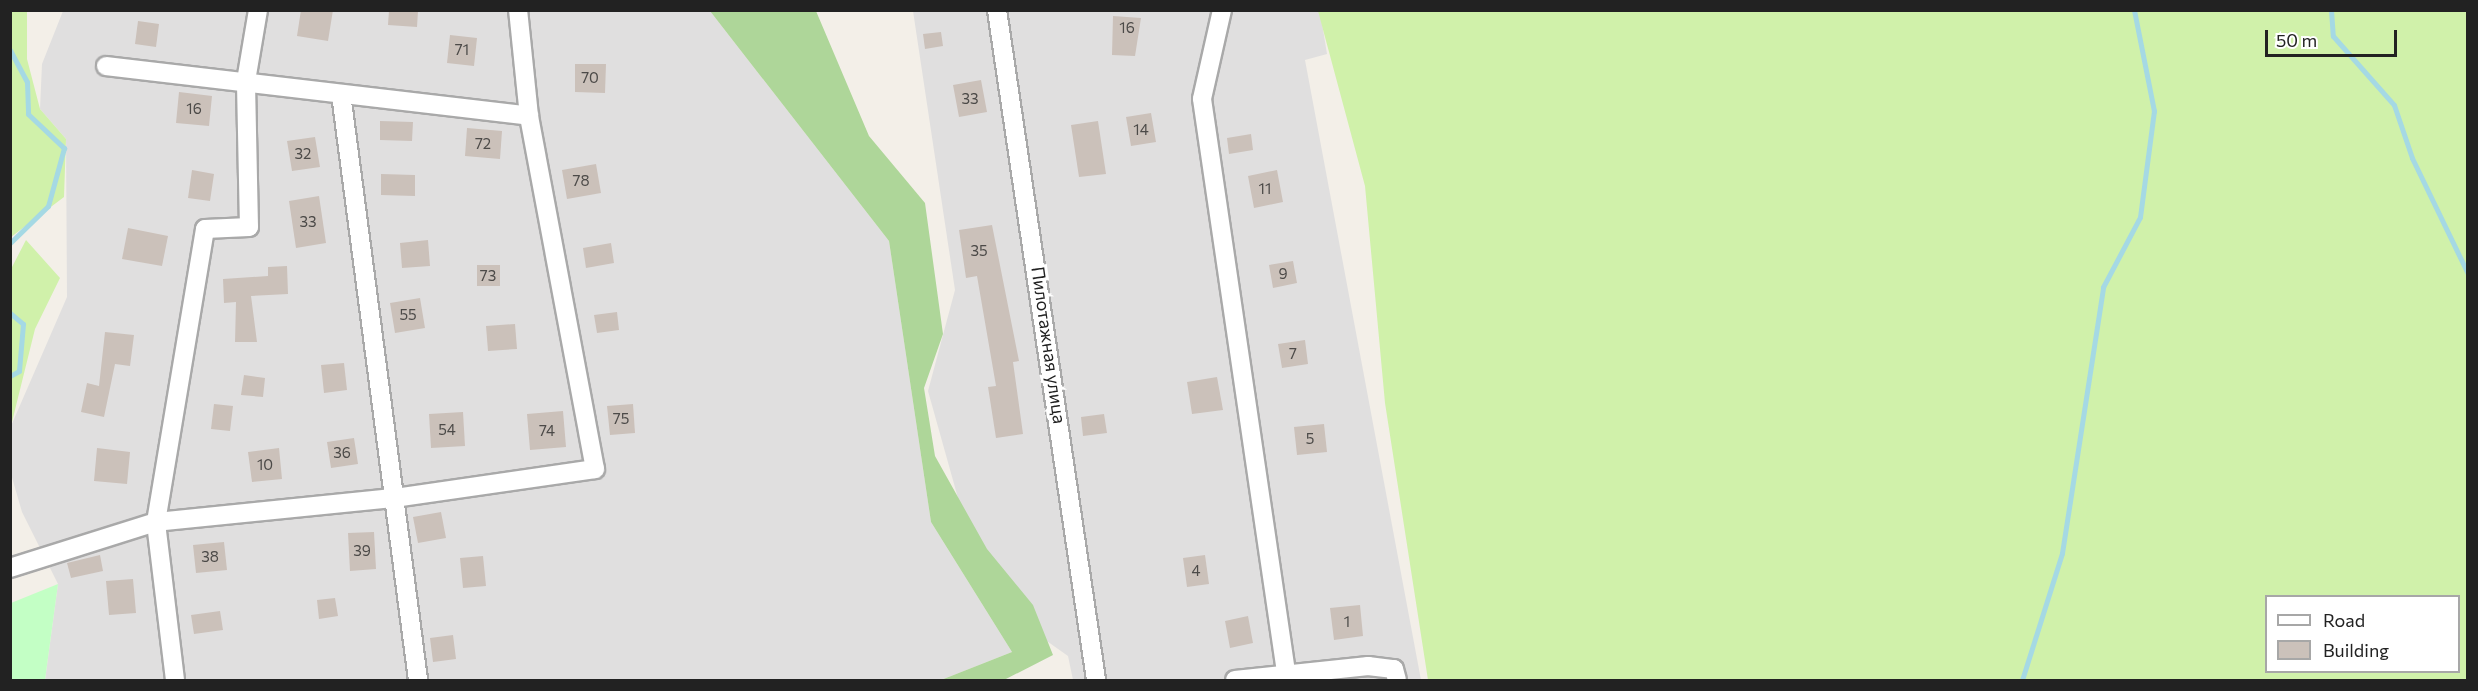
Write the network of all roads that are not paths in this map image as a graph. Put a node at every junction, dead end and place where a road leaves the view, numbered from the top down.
1 (258, 10) edge
2 (518, 10) edge
3 (997, 10) edge
4 (1221, 10) edge
5 (106, 66) dead end
6 (246, 81) junction
7 (340, 94) junction
8 (529, 116) junction
9 (394, 498) junction
10 (156, 522) junction
11 (10, 568) edge
12 (1286, 672) junction
13 (176, 681) edge
14 (418, 681) edge
15 (1096, 681) edge
16 (1235, 681) edge
17 (1397, 681) edge

1 - 6 street
2 - 8 street
3 - 15 street, Пилотажная улица
4 - 12 street
5 - 6 street
6 - 7 street
6 - 10 street
7 - 8 street
7 - 9 street
8 - 9 street
9 - 10 street
9 - 14 street
10 - 11 street
10 - 13 street
12 - 16 street
12 - 17 street

